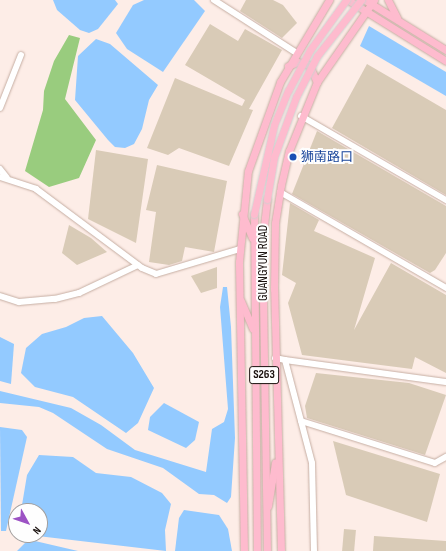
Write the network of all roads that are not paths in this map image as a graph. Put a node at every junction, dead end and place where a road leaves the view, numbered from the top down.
1 (214, 0) edge
2 (329, 0) edge
3 (347, 0) edge
4 (360, 0) edge
5 (388, 0) edge
6 (370, 1) edge
7 (364, 12) junction
8 (401, 23) junction
9 (446, 50) edge
10 (295, 52) junction
11 (21, 55) dead end
12 (446, 61) edge
13 (288, 66) junction
14 (317, 82) junction
15 (1, 104) edge
16 (301, 116) junction
17 (0, 169) edge
18 (0, 177) edge
19 (7, 178) junction
20 (280, 192) junction
21 (446, 200) edge
22 (242, 212) junction
23 (254, 242) junction
24 (240, 249) junction
25 (138, 264) junction
26 (446, 288) edge
27 (0, 296) edge
28 (240, 298) junction
29 (254, 332) junction
30 (275, 358) junction
31 (285, 360) junction
32 (446, 382) edge
33 (301, 421) junction
34 (278, 454) junction
35 (446, 457) edge
36 (266, 514) junction
37 (244, 551) edge
38 (257, 551) edge
39 (267, 551) edge
40 (281, 551) edge
41 (314, 551) edge

1 - 10 street
2 - 10 main road, GUANGYUN ROAD / S263
3 - 7 main road
3 - 23 main road, GUANGYUN ROAD / S263, bridge
4 - 36 main road, GUANGYUN ROAD / S263, bridge
5 - 8 main road
6 - 7 main road, S263
6 - 8 main road
7 - 12 main road
7 - 14 main road, S263
8 - 9 main road
10 - 13 main road, GUANGYUN ROAD / S263
11 - 15 street
13 - 14 main road
13 - 22 main road, GUANGYUN ROAD / S263
14 - 16 main road, S263
16 - 20 main road, S263
16 - 21 street
17 - 19 street
18 - 19 street
19 - 25 street
20 - 26 street
20 - 30 main road, S263
22 - 23 main road
22 - 24 main road, GUANGYUN ROAD / S263
23 - 29 main road, GUANGYUN ROAD / S263
24 - 25 street
24 - 28 main road, GUANGYUN ROAD / S263
25 - 27 street
28 - 29 main road
28 - 37 main road, GUANGYUN ROAD / S263
29 - 38 main road, GUANGYUN ROAD / S263
30 - 31 street
30 - 34 main road, S263
31 - 32 street
31 - 33 street
33 - 35 street
33 - 41 street
34 - 36 main road
34 - 40 main road, S263
36 - 39 main road, GUANGYUN ROAD / S263

